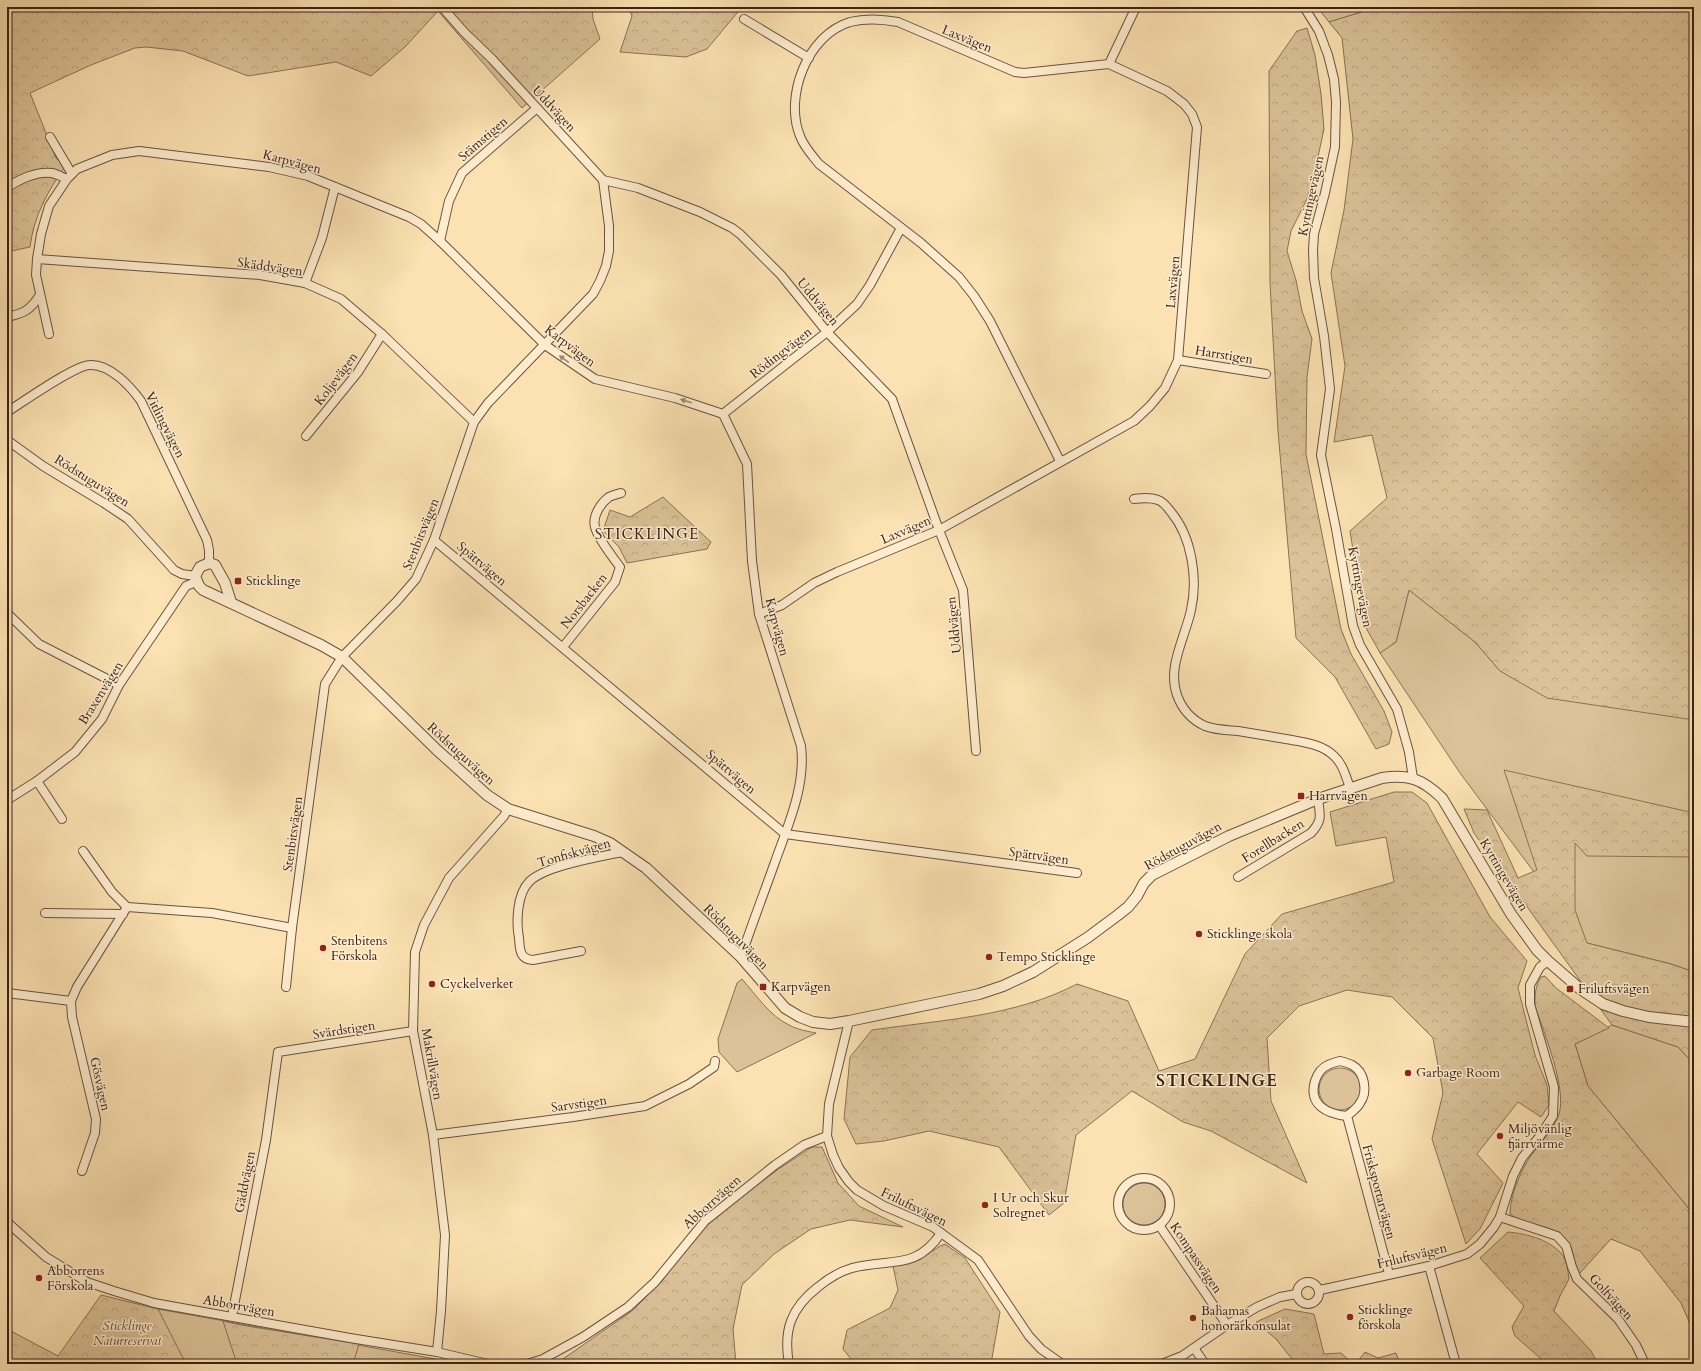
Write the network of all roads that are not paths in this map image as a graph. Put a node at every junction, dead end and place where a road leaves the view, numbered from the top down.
1 (442, 7) edge
2 (1136, 7) edge
3 (1304, 7) edge
4 (744, 19) dead end
5 (809, 58) junction
6 (1110, 64) junction
7 (537, 108) junction
8 (50, 137) dead end
9 (69, 176) junction
10 (603, 180) junction
11 (335, 187) junction
12 (7, 188) edge
13 (901, 228) junction
14 (440, 240) junction
15 (37, 259) junction
16 (305, 283) junction
17 (40, 295) junction
18 (7, 316) edge
19 (827, 332) junction
20 (49, 334) dead end
21 (382, 334) junction
22 (545, 345) junction
23 (1178, 360) junction
24 (1266, 374) dead end
25 (7, 412) edge
26 (722, 414) junction
27 (474, 422) junction
28 (306, 436) dead end
29 (7, 440) edge
30 (1060, 461) junction
31 (621, 493) dead end
32 (1134, 499) dead end
33 (939, 530) junction
34 (434, 540) junction
35 (209, 563) junction
36 (196, 579) junction
37 (232, 602) junction
38 (7, 613) edge
39 (759, 614) junction
40 (563, 647) junction
41 (342, 657) junction
42 (119, 685) junction
43 (976, 751) dead end
44 (1413, 778) junction
45 (37, 781) junction
46 (1350, 788) junction
47 (1318, 799) junction
48 (7, 800) edge
49 (508, 809) junction
50 (62, 819) dead end
51 (785, 834) junction
52 (83, 851) dead end
53 (622, 852) junction
54 (1077, 873) dead end
55 (1238, 877) dead end
56 (125, 910) junction
57 (45, 914) dead end
58 (292, 928) junction
59 (581, 951) dead end
60 (740, 956) junction
61 (1548, 961) junction
62 (286, 987) dead end
63 (7, 993) edge
64 (71, 1001) junction
65 (849, 1021) junction
66 (1694, 1022) edge
67 (413, 1031) junction
68 (278, 1052) joint
69 (715, 1061) dead end
70 (1347, 1116) junction
71 (433, 1135) junction
72 (827, 1136) junction
73 (82, 1171) dead end
74 (1500, 1217) junction
75 (7, 1222) edge
76 (1159, 1225) junction
77 (941, 1233) junction
78 (1429, 1266) junction
79 (1388, 1274) junction
80 (1320, 1290) junction
81 (1297, 1294) junction
82 (232, 1316) junction
83 (1226, 1325) junction
84 (1194, 1348) junction
85 (437, 1352) junction
86 (488, 1364) edge
87 (527, 1364) edge
88 (789, 1364) edge
89 (1062, 1364) edge
90 (1162, 1364) edge
91 (1205, 1364) edge
92 (1456, 1364) edge
93 (1645, 1364) edge

1 - 7 street, Uddvägen
2 - 6 street
3 - 44 street, Kyttingevägen
4 - 5 street
5 - 6 street, Laxvägen
5 - 13 street, Laxvägen
6 - 23 street, Laxvägen
7 - 10 street, Uddvägen
7 - 14 street, Stämstigen
8 - 9 street
9 - 11 street, Karpvägen
9 - 12 street
9 - 15 street, Karpvägen
10 - 19 street, Uddvägen
10 - 22 street, Stenbitsvägen
11 - 14 street, Karpvägen
11 - 16 street
13 - 19 street, Rödingvägen
13 - 30 street, Laxvägen
14 - 22 street, Karpvägen
15 - 16 street, Skäddvägen
15 - 17 street, Karpvägen
16 - 21 street, Skäddvägen
17 - 18 street
17 - 20 street, Karpvägen
19 - 26 street, Rödingvägen
19 - 33 street, Uddvägen
21 - 27 street, Skäddvägen
21 - 28 street, Koljevägen
26 -> 22 street, Karpvägen
22 - 27 street, Stenbitsvägen
23 - 24 street, Harrstigen
23 - 30 street, Laxvägen
25 - 35 street, Vitlingvägen
26 - 39 street, Karpvägen
27 - 34 street, Stenbitsvägen
29 - 36 street, Rödstuguvägen
30 - 33 street, Laxvägen
31 - 40 street, Norsbacken
32 - 46 street
33 - 39 street, Laxvägen
33 - 43 street, Uddvägen
34 - 40 street, Spättvägen
34 - 41 street, Stenbitsvägen
35 - 36 street
35 - 37 street
36 - 37 street, Rödstuguvägen
36 - 42 street, Braxenvägen
37 - 41 street, Rödstuguvägen
38 - 42 street
39 - 51 street, Karpvägen
40 - 51 street, Spättvägen
41 - 49 street, Rödstuguvägen
41 - 58 street, Stenbitsvägen
42 - 45 street, Braxenvägen
44 - 46 street, Rödstuguvägen
44 - 61 street, Kyttingevägen
45 - 48 street, Braxenvägen
45 - 50 street
46 - 47 street, Rödstuguvägen
47 - 55 street, Forellbacken
47 - 65 street, Rödstuguvägen
49 - 53 street, Rödstuguvägen
49 - 67 street, Makrillvägen
51 - 54 street, Spättvägen
51 - 60 street, Karpvägen
52 - 56 street
53 - 59 street, Tonfiskvägen
53 - 60 street, Rödstuguvägen
56 - 57 street
56 - 58 street
56 - 64 street, Gösvägen
58 - 62 street, Stenbitsvägen
60 - 65 street, Rödstuguvägen
61 - 66 street, Kyttingevägen
61 - 74 street, Friluftsvägen
63 - 64 street
64 - 73 street, Gösvägen
65 - 72 street
67 - 68 street, Svärdstigen
67 - 71 street, Makrillvägen
68 - 82 street, Gäddvägen
69 - 71 street, Sarvstigen
70 - 70 street
70 - 79 street, Frisksportarvägen
71 - 85 street, Makrillvägen
72 - 77 street, Friluftsvägen
72 - 87 street, Abborrvägen
74 - 78 street, Friluftsvägen
74 - 93 street, Golfvägen
75 - 82 street, Abborrvägen
76 - 76 street, Kompassvägen
76 - 83 street, Kompassvägen
77 - 88 street
77 - 89 street, Friluftsvägen
78 - 79 street, Friluftsvägen
78 - 92 street
79 - 80 street, Friluftsvägen
80 - 81 street
80 - 81 street
81 - 83 street
82 - 85 street, Abborrvägen
83 - 84 street
84 - 90 street
84 - 91 street
85 - 86 street, Abborrvägen

